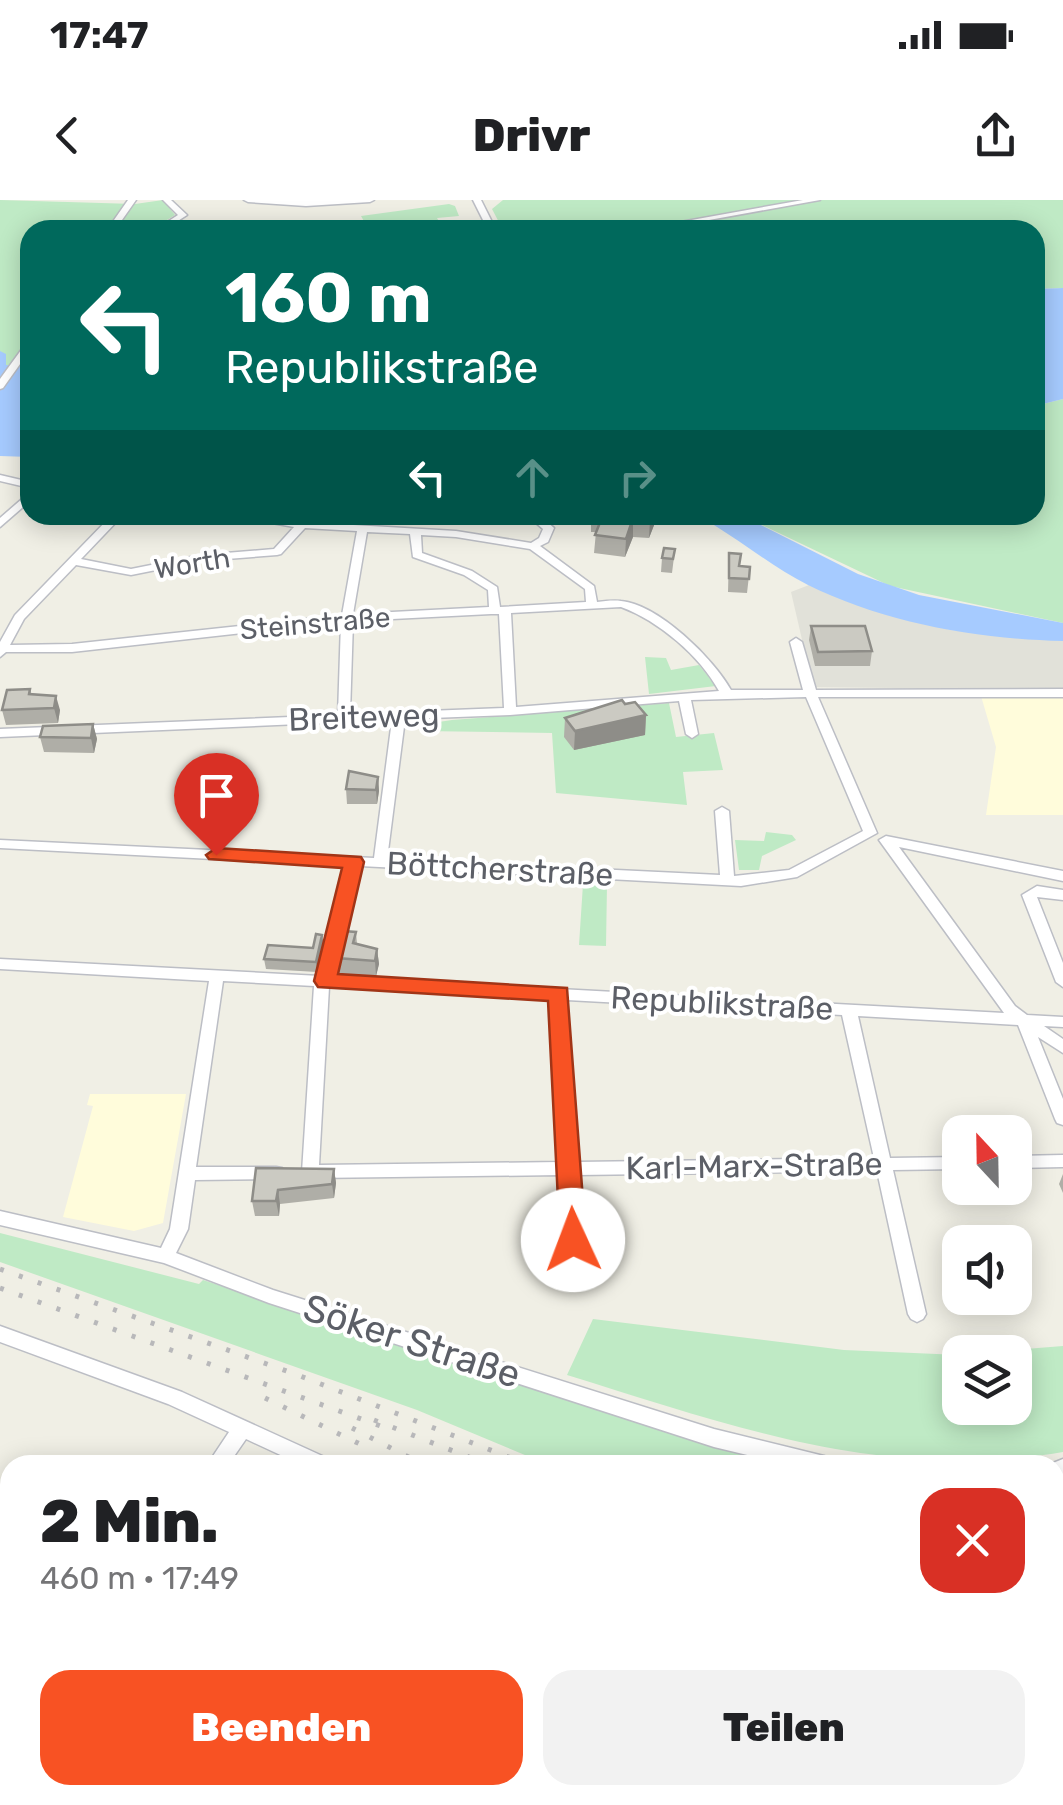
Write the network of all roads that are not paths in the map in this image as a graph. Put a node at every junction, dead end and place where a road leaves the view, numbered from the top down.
1 (168, 200) edge
2 (248, 200) edge
3 (370, 200) edge
4 (816, 200) edge
5 (175, 220) edge
6 (699, 220) edge
7 (20, 358) edge
8 (0, 386) edge
9 (20, 505) edge
10 (0, 524) edge
11 (108, 525) edge
12 (302, 525) joint
13 (545, 525) edge
14 (362, 532) junction
15 (415, 533) junction
16 (534, 546) junction
17 (72, 561) junction
18 (592, 605) junction
19 (500, 611) junction
20 (0, 612) edge
21 (19, 617) junction
22 (347, 618) junction
23 (796, 642) dead end
24 (2, 651) edge
25 (810, 692) junction
26 (1063, 693) edge
27 (727, 694) junction
28 (684, 697) junction
29 (510, 711) junction
30 (399, 716) junction
31 (344, 718) junction
32 (0, 733) edge
33 (692, 734) dead end
34 (722, 811) dead end
35 (870, 832) junction
36 (888, 841) junction
37 (0, 844) edge
38 (354, 862) junction
39 (380, 863) junction
40 (1063, 876) edge
41 (727, 880) junction
42 (1063, 895) edge
43 (0, 964) edge
44 (217, 975) junction
45 (324, 981) junction
46 (1063, 982) edge
47 (559, 994) junction
48 (849, 1011) junction
49 (1024, 1021) junction
50 (1063, 1022) edge
51 (1063, 1047) edge
52 (1063, 1120) edge
53 (1063, 1161) edge
54 (1032, 1162) edge
55 (942, 1163) edge
56 (882, 1164) junction
57 (571, 1168) junction
58 (310, 1172) junction
59 (188, 1174) junction
60 (0, 1218) edge
61 (573, 1240) dead end
62 (166, 1256) junction
63 (918, 1314) dead end
64 (0, 1334) edge
65 (243, 1428) junction
66 (224, 1455) edge
67 (301, 1455) edge
68 (783, 1455) edge

1 - 5 street
2 - 3 street
4 - 6 street
7 - 8 street
9 - 10 street
11 - 17 street
12 - 14 street
12 - 17 street, Worth
13 - 16 street
14 - 15 street
14 - 22 street
15 - 16 street
15 - 19 street
16 - 18 street
17 - 21 street
18 - 19 street, Steinstraße
18 - 27 street, Steinstraße
19 - 22 street, Steinstraße
19 - 29 street
20 - 21 street
21 - 24 street
22 - 24 street, Steinstraße
22 - 31 street
23 - 25 street
25 - 26 street, Breiteweg
25 - 27 street, Breiteweg
25 - 35 street
27 - 28 street, Breiteweg
28 - 29 street, Breiteweg
28 - 33 street
29 - 30 street, Breiteweg
30 - 31 street, Breiteweg
30 - 39 street
31 - 32 street, Breiteweg
34 - 41 street
35 - 36 street
35 - 41 street, Böttcherstraße
36 - 40 street
36 - 49 street
37 - 38 street, Böttcherstraße
38 - 39 street, Böttcherstraße
38 - 45 street
39 - 41 street, Böttcherstraße
42 - 46 street
43 - 44 street, Republikstraße
44 - 45 street, Republikstraße
44 - 59 street
45 - 47 street, Republikstraße
45 - 58 street
47 - 48 street, Republikstraße
47 - 57 street
48 - 49 street, Republikstraße
48 - 56 street
49 - 50 street, Republikstraße
49 - 51 street
49 - 52 street
53 - 54 street
55 - 56 street, Karl-Marx-Straße
56 - 57 street, Karl-Marx-Straße
56 - 63 street
57 - 58 street, Karl-Marx-Straße
57 - 61 street
58 - 59 street, Karl-Marx-Straße
59 - 62 street
60 - 62 street, Söker Straße
62 - 68 street, Söker Straße
64 - 65 street
65 - 66 street
65 - 67 street

